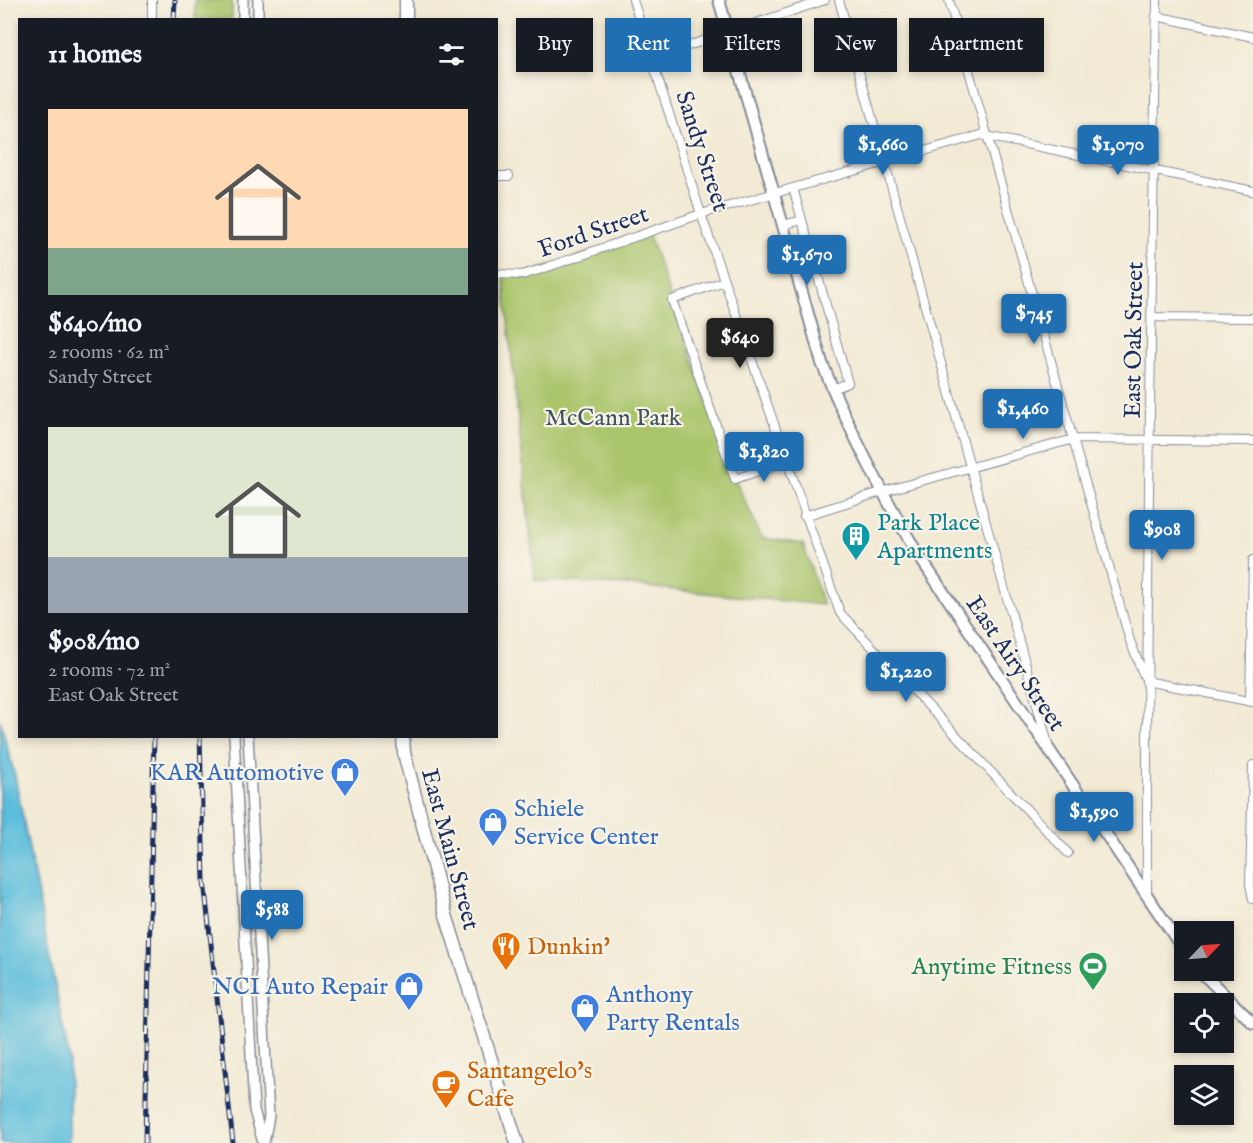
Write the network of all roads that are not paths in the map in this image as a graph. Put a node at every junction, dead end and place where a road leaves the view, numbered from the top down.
1 (152, 0) edge
2 (243, 0) edge
3 (258, 0) edge
4 (406, 0) edge
5 (633, 0) edge
6 (719, 0) edge
7 (825, 0) edge
8 (839, 0) edge
9 (950, 0) edge
10 (1156, 0) edge
11 (1156, 16) junction
12 (152, 18) edge
13 (243, 18) edge
14 (258, 18) edge
15 (406, 18) edge
16 (639, 18) edge
17 (724, 18) edge
18 (772, 18) edge
19 (1253, 36) edge
20 (656, 72) edge
21 (739, 72) edge
22 (989, 135) junction
23 (885, 163) junction
24 (1154, 169) junction
25 (498, 176) edge
26 (509, 176) dead end
27 (793, 188) junction
28 (1253, 191) edge
29 (774, 193) junction
30 (701, 214) junction
31 (802, 220) junction
32 (783, 225) junction
33 (498, 274) edge
34 (724, 281) junction
35 (1152, 317) junction
36 (1253, 318) edge
37 (833, 389) junction
38 (1074, 439) junction
39 (1253, 441) edge
40 (1151, 442) junction
41 (785, 462) junction
42 (969, 468) junction
43 (881, 492) junction
44 (804, 516) junction
45 (1253, 560) edge
46 (1146, 681) junction
47 (1251, 701) edge
48 (234, 738) edge
49 (248, 738) edge
50 (403, 738) edge
51 (1049, 748) junction
52 (1253, 765) edge
53 (1252, 845) edge
54 (1068, 853) dead end
55 (1147, 898) junction
56 (1253, 899) edge
57 (1174, 936) edge
58 (1210, 981) edge
59 (1253, 1023) edge
60 (264, 1143) edge
61 (517, 1143) edge

1 - 12 street
2 - 13 street
3 - 14 street
4 - 15 main road
5 - 16 street, Sandy Street
6 - 17 main road, East Airy Street
7 - 18 street
8 - 23 street
9 - 22 street
10 - 11 street, East Oak Street
11 - 19 street
11 - 24 street, East Oak Street
20 - 30 street, Sandy Street
21 - 29 main road, East Airy Street
22 - 23 street, Ford Street
22 - 24 street
22 - 38 street
23 - 27 street, Ford Street
23 - 42 street
24 - 28 street
24 - 35 street, East Oak Street
25 - 26 street
27 - 29 street, Ford Street
27 - 31 street
29 - 30 street, Ford Street
29 - 32 main road, East Airy Street
30 - 33 street, Ford Street
30 - 34 street, Sandy Street
31 - 32 street
31 - 37 street
32 - 37 main road, East Airy Street
34 - 41 street, Sandy Street
34 - 41 street
35 - 36 street
35 - 40 street, East Oak Street
37 - 43 main road, East Airy Street
38 - 40 street
38 - 42 street
38 - 46 street
39 - 40 street
40 - 46 street, East Oak Street
41 - 44 street, Sandy Street
42 - 43 street
42 - 51 street
43 - 44 street
43 - 51 main road, East Airy Street
44 - 54 street, Sandy Street
45 - 47 street
46 - 47 street
46 - 55 street, East Oak Street
48 - 60 street
49 - 60 street
50 - 61 main road, East Main Street
51 - 55 main road, East Airy Street
52 - 53 street
53 - 56 street
55 - 57 main road
58 - 59 main road

